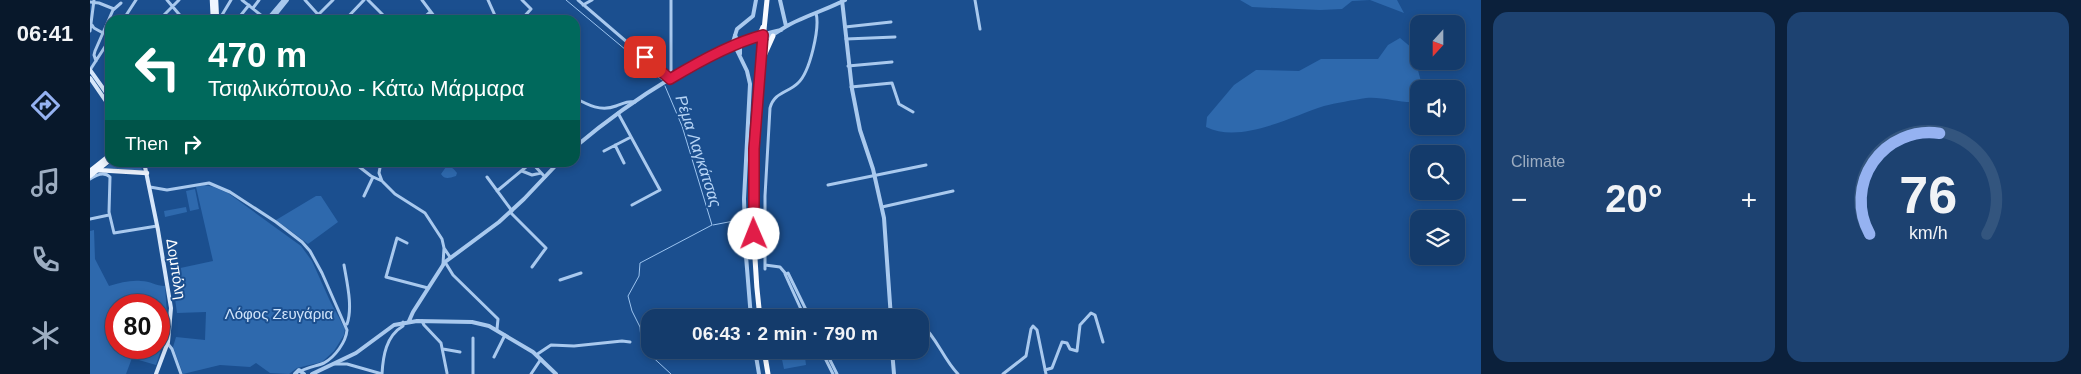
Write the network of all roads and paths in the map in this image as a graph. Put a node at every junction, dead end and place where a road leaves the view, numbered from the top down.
1 (136, 0) edge
2 (167, 0) edge
3 (179, 0) edge
4 (214, 0) edge
5 (231, 0) edge
6 (242, 0) edge
7 (259, 0) edge
8 (286, 0) edge
9 (305, 0) edge
10 (333, 0) edge
11 (366, 0) edge
12 (488, 0) edge
13 (522, 0) edge
14 (578, 0) edge
15 (592, 0) edge
16 (671, 0) edge
17 (756, 0) edge
18 (767, 0) edge
19 (780, 0) edge
20 (975, 0) edge
21 (93, 1) edge
22 (423, 1) edge
23 (843, 1) edge
24 (121, 3) dead end
25 (583, 4) junction
26 (249, 5) junction
27 (173, 7) junction
28 (253, 8) junction
29 (114, 9) junction
30 (430, 12) junction
31 (783, 13) junction
32 (816, 13) junction
33 (319, 14) joint
34 (111, 15) edge
35 (126, 15) edge
36 (164, 15) edge
37 (180, 15) edge
38 (216, 15) edge
39 (220, 15) edge
40 (241, 15) edge
41 (262, 15) edge
42 (272, 15) edge
43 (350, 15) edge
44 (382, 15) edge
45 (427, 15) edge
46 (433, 15) edge
47 (494, 15) edge
48 (526, 15) edge
49 (765, 22) junction
50 (890, 22) dead end
51 (92, 23) junction
52 (791, 23) junction
53 (786, 26) junction
54 (845, 27) junction
55 (105, 29) edge
56 (980, 29) dead end
57 (781, 30) junction
58 (90, 32) edge
59 (103, 33) junction
60 (734, 35) junction
61 (773, 36) junction
62 (763, 37) junction
63 (895, 37) dead end
64 (753, 38) junction
65 (846, 39) junction
66 (746, 42) junction
67 (739, 44) junction
68 (734, 46) junction
69 (105, 48) edge
70 (740, 54) junction
71 (96, 60) junction
72 (892, 62) dead end
73 (761, 63) junction
74 (848, 66) junction
75 (90, 70) edge
76 (90, 78) edge
77 (669, 78) junction
78 (851, 87) junction
79 (105, 91) edge
80 (105, 100) edge
81 (580, 100) edge
82 (635, 102) junction
83 (913, 112) dead end
84 (618, 113) junction
85 (631, 137) junction
86 (580, 143) edge
87 (615, 145) junction
88 (604, 151) dead end
89 (105, 159) edge
90 (624, 163) dead end
91 (105, 164) edge
92 (926, 165) dead end
93 (132, 167) edge
94 (144, 167) edge
95 (360, 167) edge
96 (380, 167) edge
97 (527, 167) edge
98 (536, 167) edge
99 (554, 167) edge
100 (97, 170) junction
101 (90, 171) edge
102 (522, 171) junction
103 (541, 173) junction
104 (874, 175) junction
105 (90, 177) edge
106 (373, 177) junction
107 (488, 177) dead end
108 (545, 177) junction
109 (382, 180) junction
110 (828, 185) dead end
111 (150, 187) junction
112 (497, 191) junction
113 (952, 191) dead end
114 (364, 196) dead end
115 (632, 205) dead end
116 (882, 207) junction
117 (511, 211) junction
118 (110, 215) junction
119 (90, 219) edge
120 (157, 226) junction
121 (407, 243) dead end
122 (444, 248) junction
123 (450, 258) junction
124 (444, 264) junction
125 (344, 265) dead end
126 (532, 267) dead end
127 (582, 273) dead end
128 (786, 274) junction
129 (560, 280) dead end
130 (428, 288) junction
131 (169, 294) edge
132 (170, 298) edge
133 (750, 309) edge
134 (759, 309) edge
135 (801, 309) edge
136 (806, 309) edge
137 (891, 309) edge
138 (422, 320) junction
139 (409, 321) junction
140 (403, 322) junction
141 (346, 325) junction
142 (497, 330) junction
143 (929, 332) edge
144 (170, 333) edge
145 (505, 335) junction
146 (473, 338) dead end
147 (630, 342) dead end
148 (1103, 342) dead end
149 (170, 346) edge
150 (443, 349) junction
151 (460, 352) dead end
152 (536, 355) junction
153 (494, 357) dead end
154 (162, 359) edge
155 (541, 359) junction
156 (756, 359) edge
157 (766, 359) edge
158 (826, 359) edge
159 (830, 359) edge
160 (893, 359) edge
161 (335, 364) junction
162 (303, 372) edge
163 (1045, 372) edge
164 (446, 373) edge
165 (156, 374) edge
166 (181, 374) edge
167 (295, 374) edge
168 (312, 374) edge
169 (382, 374) edge
170 (473, 374) edge
171 (530, 374) edge
172 (555, 374) edge
173 (759, 374) edge
174 (768, 374) edge
175 (833, 374) edge
176 (837, 374) edge
177 (894, 374) edge
178 (958, 374) edge
179 (1003, 374) edge

1 - 35 street
2 - 27 street
3 - 27 street
4 - 38 main road
5 - 39 street
6 - 26 street
7 - 28 street
8 - 42 street
9 - 33 street
10 - 33 street
11 - 43 street
11 - 44 street
12 - 47 street
13 - 48 street
14 - 25 street
15 - 25 street
16 - 77 street
17 - 60 street
18 - 49 highway
19 - 31 street
20 - 56 street
21 - 29 street
21 - 51 street
22 - 30 street
23 - 32 street
23 - 54 street
24 - 29 street
25 - 77 street
26 - 28 street
26 - 40 street
27 - 36 street
27 - 37 street
28 - 41 street
29 - 34 street
30 - 45 street
30 - 46 street
31 - 52 street
31 - 53 street
32 - 52 street
32 - 128 street
49 - 62 highway
49 - 64 highway
50 - 54 street
51 - 58 street
51 - 59 street
52 - 53 street
53 - 57 street
54 - 65 street
55 - 59 street
57 - 61 street
57 - 62 street
59 - 71 street
60 - 67 street
60 - 68 street
61 - 62 street
61 - 73 highway
62 - 64 street
62 - 66 street
62 - 73 highway
63 - 65 street
64 - 66 street
65 - 74 street
66 - 67 street
67 - 68 street
67 - 70 street
68 - 70 street
68 - 77 street
69 - 71 street
70 - 133 street
71 - 75 street
72 - 74 street
73 - 134 highway
74 - 78 street
75 - 79 main road
76 - 80 main road
77 - 82 street
78 - 83 street
78 - 104 street
81 - 82 street
82 - 84 street
84 - 85 street
84 - 86 street
85 - 87 street
85 - 115 street
87 - 88 street
87 - 90 street
89 - 101 main road
91 - 100 main road
92 - 104 street
93 - 100 main road
94 - 111 main road, Δομπόλη
95 - 106 street
96 - 109 street
97 - 102 street
98 - 103 street
99 - 108 street
100 - 105 main road
102 - 103 street
102 - 112 street
103 - 108 street
104 - 110 street
104 - 116 street
105 - 118 street
106 - 109 street
106 - 114 street
107 - 112 street
108 - 117 street
109 - 122 street
111 - 120 main road, Δομπόλη
111 - 141 street
112 - 117 street
113 - 116 street
116 - 137 street
117 - 123 street
117 - 126 street
118 - 119 street
118 - 120 street
120 - 131 main road, Δομπόλη
121 - 130 street
122 - 123 street
122 - 124 street
123 - 124 street
124 - 130 street
124 - 142 street
125 - 141 street
127 - 129 street
128 - 135 street
128 - 136 street
130 - 139 street
132 - 144 main road, Δομπόλη
138 - 139 street
138 - 142 street
138 - 150 street
139 - 140 street
140 - 161 street
140 - 169 street
141 - 162 street
142 - 145 street
143 - 178 street
145 - 152 street
145 - 153 street
146 - 170 street
147 - 152 street
148 - 163 street
149 - 166 street
150 - 151 street
150 - 164 street
152 - 155 street
154 - 165 main road, Δομπόλη
155 - 171 street
155 - 172 street
156 - 173 street
157 - 174 highway
158 - 175 street
159 - 176 street
160 - 177 street
161 - 168 street
161 - 169 street
162 - 167 street
163 - 179 street

